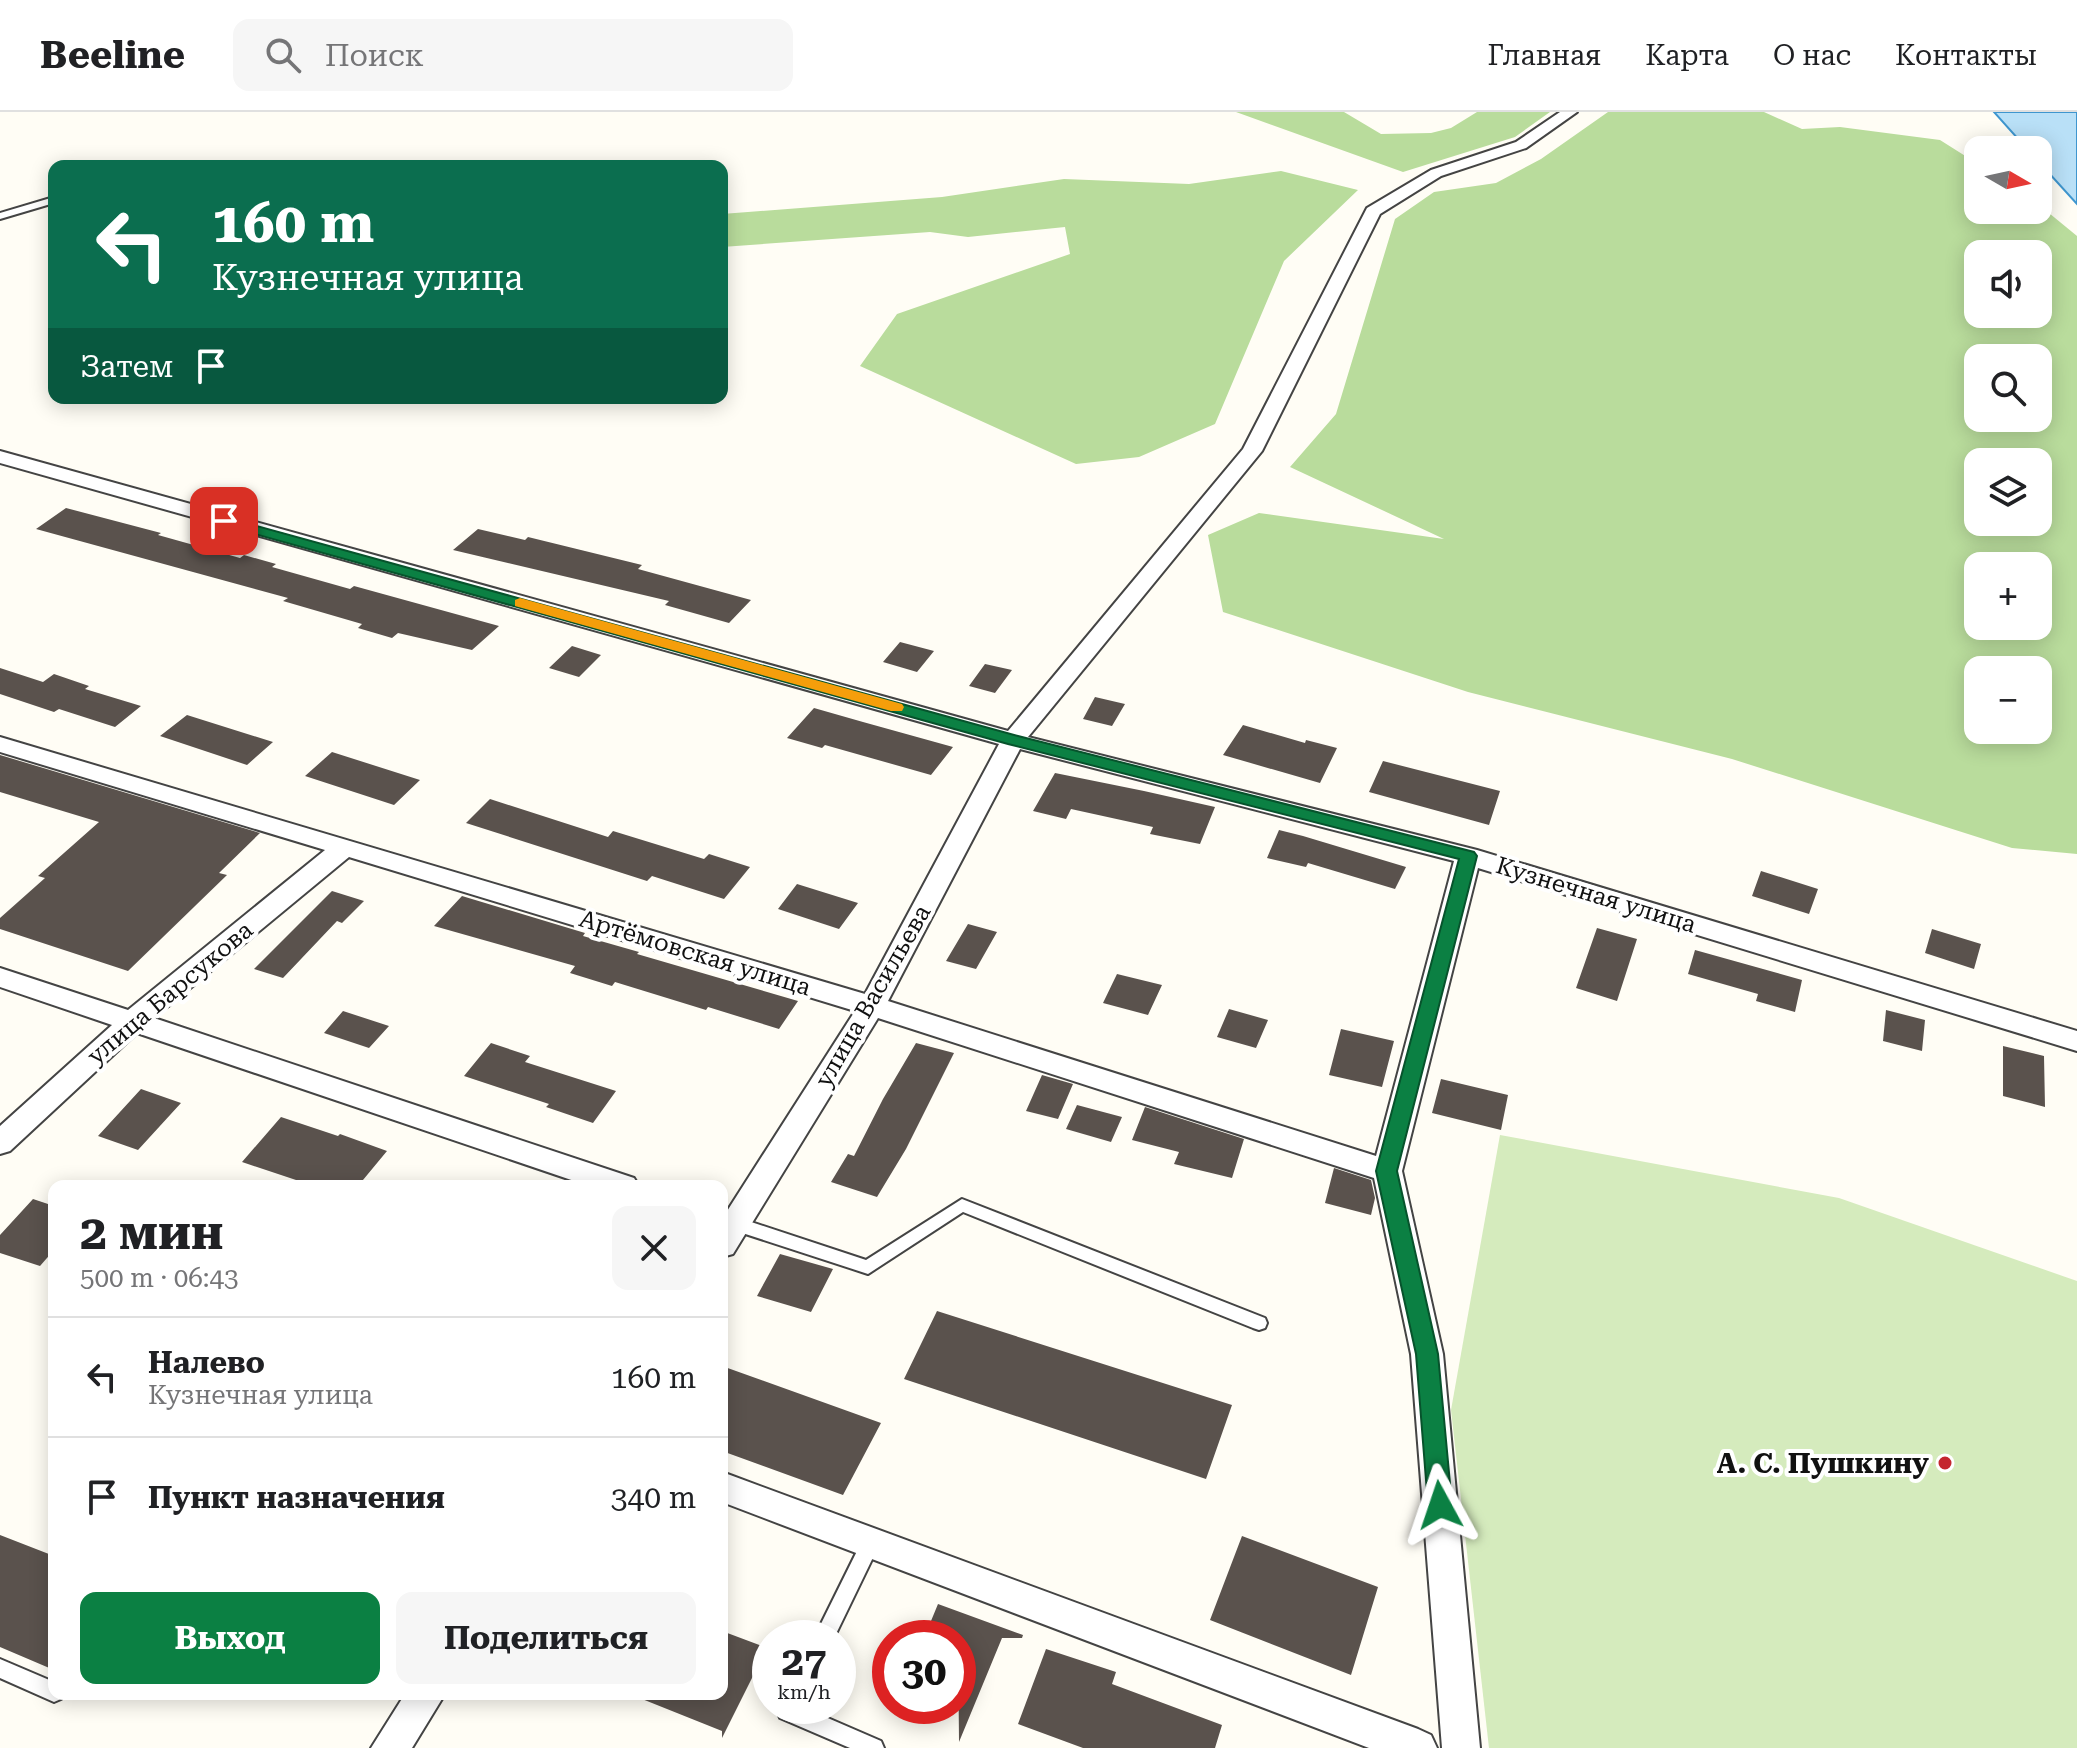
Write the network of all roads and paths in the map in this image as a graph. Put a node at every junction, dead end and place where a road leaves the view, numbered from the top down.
1 (1570, 112) edge
2 (48, 202) edge
3 (0, 216) edge
4 (0, 457) edge
5 (1013, 740) junction
6 (0, 744) edge
7 (344, 848) junction
8 (1468, 856) junction
9 (0, 977) edge
10 (872, 1006) junction
11 (134, 1020) junction
12 (2077, 1041) edge
13 (0, 1143) edge
14 (1387, 1171) junction
15 (606, 1180) edge
16 (728, 1227) edge
17 (728, 1229) edge
18 (1259, 1323) dead end
19 (728, 1489) edge
20 (870, 1545) junction
21 (833, 1620) edge
22 (0, 1668) edge
23 (48, 1689) edge
24 (423, 1700) edge
25 (818, 1724) edge
26 (390, 1748) edge
27 (874, 1748) edge
28 (1418, 1748) edge
29 (1461, 1748) edge

1 - 5 street, улица Васильева
2 - 3 lane
4 - 5 street, Кузнечная улица
5 - 8 street, Кузнечная улица
5 - 10 street, улица Васильева
6 - 7 street, Артёмовская улица
7 - 10 street, Артёмовская улица
7 - 11 street, улица Барсукова
8 - 12 street, Кузнечная улица
8 - 14 street
9 - 11 street
10 - 14 street, Артёмовская улица
10 - 16 street, улица Васильева
11 - 13 street, улица Барсукова
11 - 15 street
14 - 29 street
17 - 18 lane
19 - 20 street
20 - 21 lane
20 - 28 street
22 - 23 lane
24 - 26 street
25 - 27 lane

